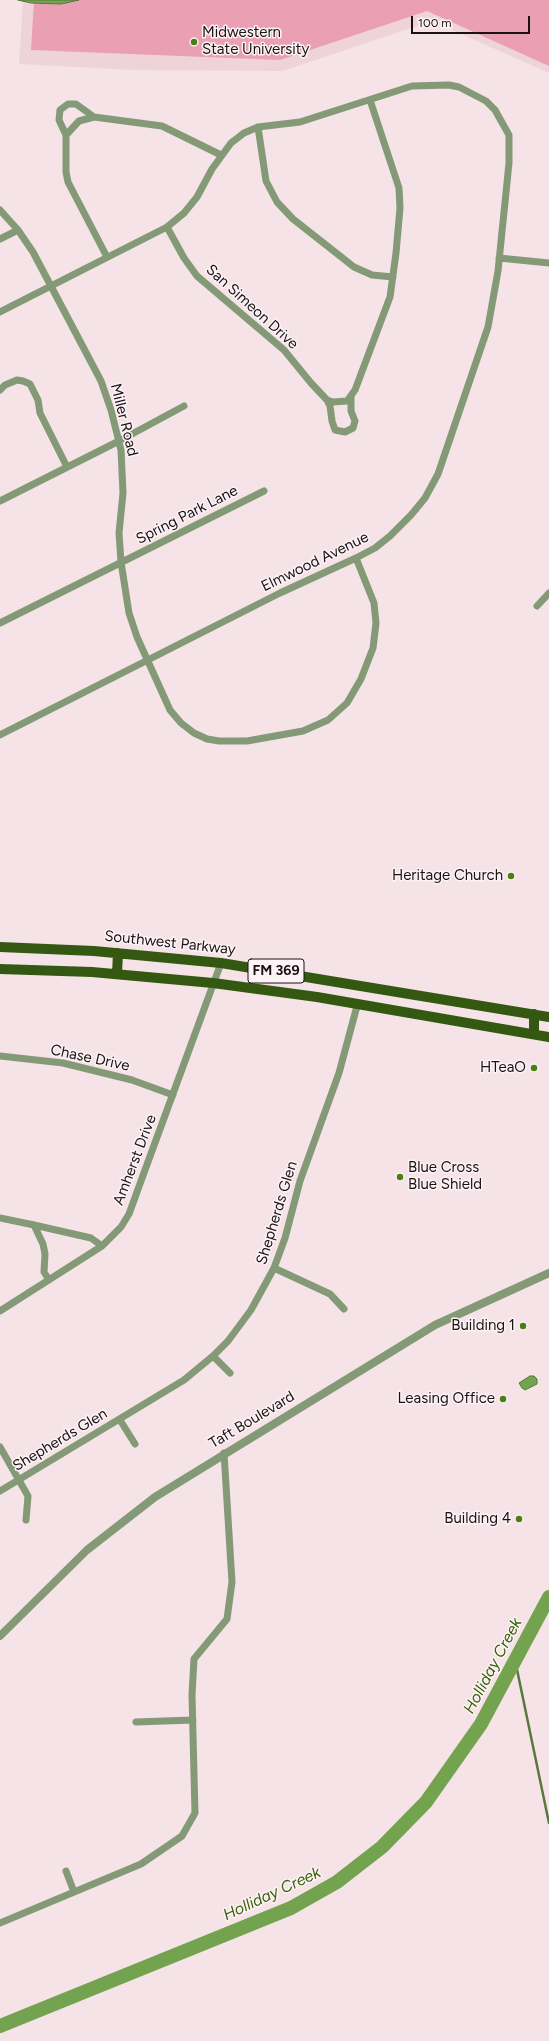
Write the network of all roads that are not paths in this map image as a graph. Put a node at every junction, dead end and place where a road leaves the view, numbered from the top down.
1 (370, 100) junction
2 (94, 117) junction
3 (258, 127) junction
4 (66, 135) junction
5 (221, 155) junction
6 (0, 210) edge
7 (167, 227) junction
8 (18, 230) junction
9 (0, 239) edge
10 (107, 257) junction
11 (499, 258) junction
12 (549, 263) edge
13 (393, 277) junction
14 (51, 285) junction
15 (0, 312) edge
16 (0, 390) edge
17 (351, 396) junction
18 (327, 400) junction
19 (184, 406) dead end
20 (119, 441) junction
21 (67, 467) junction
22 (264, 491) dead end
23 (0, 502) edge
24 (356, 558) junction
25 (121, 562) junction
26 (549, 593) edge
27 (537, 606) dead end
28 (0, 623) edge
29 (147, 660) junction
30 (0, 735) edge
31 (0, 947) edge
32 (118, 953) junction
33 (221, 963) junction
34 (0, 969) edge
35 (117, 974) junction
36 (214, 983) junction
37 (357, 1006) junction
38 (534, 1014) junction
39 (549, 1017) edge
40 (534, 1034) junction
41 (549, 1037) edge
42 (0, 1056) edge
43 (173, 1095) junction
44 (0, 1218) edge
45 (34, 1225) junction
46 (102, 1246) junction
47 (274, 1268) junction
48 (549, 1273) edge
49 (49, 1280) junction
50 (344, 1309) dead end
51 (0, 1311) edge
52 (213, 1356) junction
53 (230, 1373) dead end
54 (120, 1420) junction
55 (135, 1444) dead end
56 (0, 1447) edge
57 (224, 1453) junction
58 (19, 1480) junction
59 (0, 1491) edge
60 (26, 1520) dead end
61 (0, 1636) edge
62 (193, 1720) junction
63 (136, 1722) dead end
64 (66, 1871) dead end
65 (74, 1892) junction
66 (0, 1923) edge

1 - 3 street, Elmwood Avenue
1 - 11 street, Elmwood Avenue
1 - 13 street, San Simeon Drive
2 - 4 street
2 - 4 street
2 - 5 street
3 - 5 street, Elmwood Avenue
3 - 13 street
4 - 10 street
5 - 7 street, Elmwood Avenue
6 - 8 street, Miller Road
7 - 10 street, Elmwood Avenue
7 - 18 street, San Simeon Drive
8 - 9 street
8 - 14 street, Miller Road
10 - 14 street, Elmwood Avenue
11 - 12 street
11 - 24 street, Elmwood Avenue
13 - 17 street, San Simeon Drive
14 - 15 street, Elmwood Avenue
14 - 20 street, Miller Road
16 - 21 street
17 - 18 street
17 - 18 street, San Simeon Drive
19 - 20 street
20 - 21 street
20 - 25 street, Miller Road
21 - 23 street
22 - 25 street, Spring Park Lane
24 - 29 street, Elmwood Avenue
24 - 29 street, Miller Road
25 - 28 street, Spring Park Lane
25 - 29 street, Miller Road
26 - 27 street
29 - 30 street, Elmwood Avenue
31 - 32 main road, Southwest Parkway / FM 369
32 - 33 main road, Southwest Parkway / FM 369
32 - 35 main road
33 - 36 street, Amherst Drive
33 - 38 main road, Southwest Parkway / FM 369
34 - 35 main road, FM 369
35 - 36 main road, FM 369
36 - 37 main road, FM 369
36 - 43 street, Amherst Drive
37 - 40 main road, FM 369
37 - 47 street, Shepherds Glen
38 - 39 main road, Southwest Parkway / FM 369
38 - 40 main road
40 - 41 main road, FM 369
42 - 43 street, Chase Drive
43 - 46 street, Amherst Drive
44 - 45 street
45 - 46 street
45 - 49 street
46 - 49 street, Amherst Drive
47 - 50 street
47 - 52 street, Shepherds Glen
48 - 57 street, Taft Boulevard
49 - 51 street, Amherst Drive
52 - 53 street
52 - 54 street, Shepherds Glen
54 - 55 street
54 - 58 street, Shepherds Glen
56 - 58 street
57 - 61 street, Taft Boulevard
57 - 62 street
58 - 59 street, Shepherds Glen
58 - 60 street
62 - 63 street
62 - 65 street
64 - 65 street
65 - 66 street

